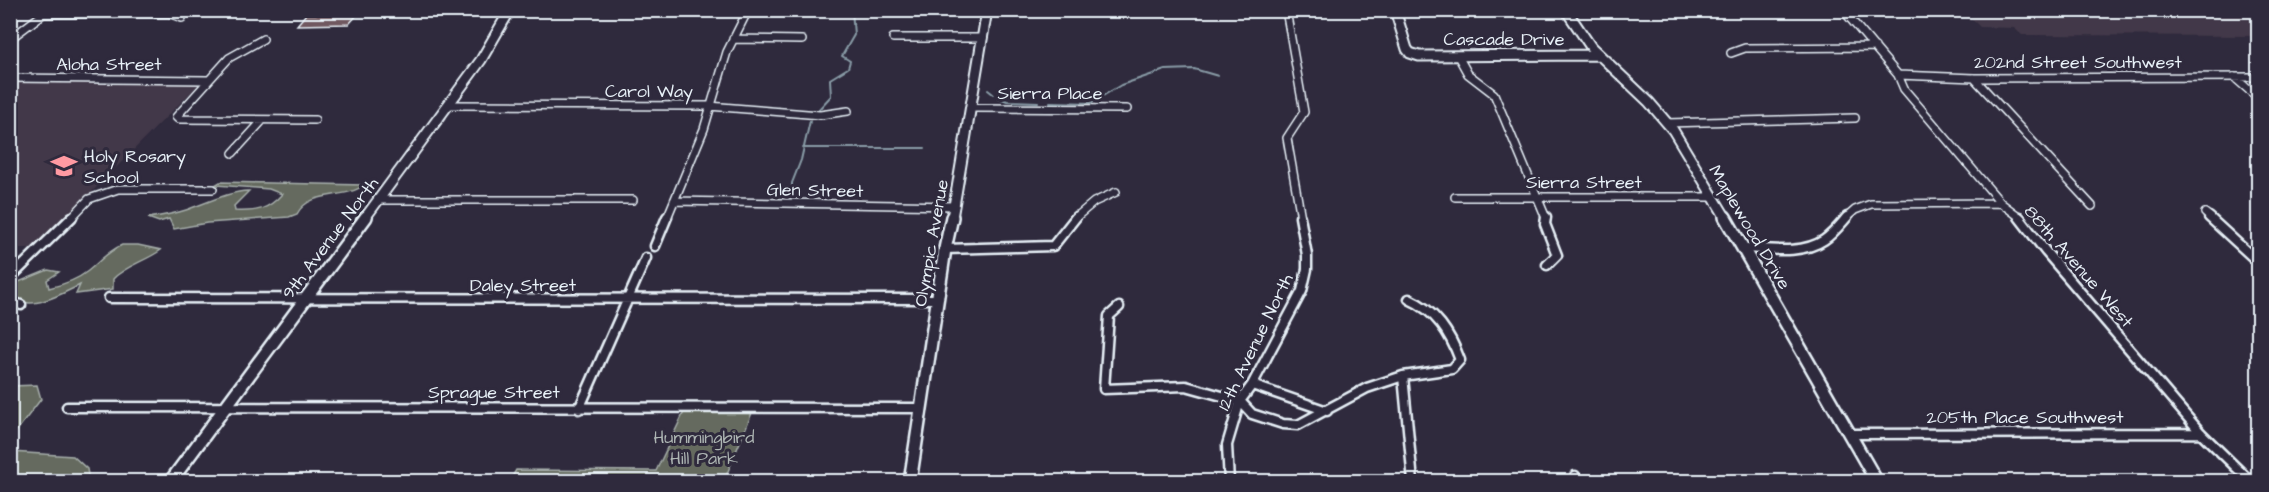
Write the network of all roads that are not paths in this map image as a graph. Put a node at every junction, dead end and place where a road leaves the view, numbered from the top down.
1 (510, 10) edge
2 (748, 10) edge
3 (987, 10) edge
4 (1286, 10) edge
5 (1395, 10) edge
6 (1566, 10) edge
7 (1843, 10) edge
8 (46, 12) edge
9 (182, 18) dead end
10 (893, 38) dead end
11 (983, 38) junction
12 (10, 39) edge
13 (263, 39) dead end
14 (733, 39) junction
15 (802, 40) dead end
16 (1875, 47) junction
17 (1731, 52) dead end
18 (1599, 55) junction
19 (1458, 56) junction
20 (1898, 75) junction
21 (2234, 77) junction
22 (2259, 77) edge
23 (10, 78) edge
24 (1974, 78) junction
25 (207, 80) junction
26 (2259, 98) edge
27 (449, 105) junction
28 (709, 106) junction
29 (972, 108) junction
30 (1127, 109) dead end
31 (848, 111) dead end
32 (1855, 118) dead end
33 (263, 120) junction
34 (315, 120) dead end
35 (1667, 123) junction
36 (233, 153) dead end
37 (213, 189) dead end
38 (1116, 192) dead end
39 (1455, 197) dead end
40 (1537, 197) junction
41 (1713, 197) junction
42 (379, 200) junction
43 (633, 200) dead end
44 (675, 201) junction
45 (2001, 203) junction
46 (955, 206) junction
47 (2092, 206) dead end
48 (2205, 213) dead end
49 (656, 246) dead end
50 (1743, 248) junction
51 (945, 249) junction
52 (646, 258) dead end
53 (2259, 262) edge
54 (1547, 265) dead end
55 (10, 278) edge
56 (109, 298) dead end
57 (938, 299) junction
58 (1408, 299) dead end
59 (302, 300) junction
60 (627, 300) junction
61 (10, 301) edge
62 (21, 305) dead end
63 (1119, 307) dead end
64 (1403, 376) junction
65 (1252, 385) junction
66 (1240, 401) junction
67 (67, 407) dead end
68 (921, 408) junction
69 (224, 409) junction
70 (579, 409) junction
71 (1327, 411) junction
72 (2201, 433) junction
73 (1850, 434) junction
74 (170, 482) edge
75 (910, 482) edge
76 (1229, 482) edge
77 (1413, 482) edge
78 (1877, 482) edge
79 (2251, 482) edge

1 - 27 street, 9th Avenue North
2 - 14 street
3 - 11 street, Olympic Avenue
4 - 65 street, 12th Avenue North
5 - 19 street, Cascade Drive
6 - 18 street, Maplewood Drive
7 - 16 street, 88th Avenue West
8 - 9 street
8 - 12 street
10 - 11 street
11 - 29 street, Olympic Avenue
13 - 25 street
14 - 15 street
14 - 28 street
16 - 17 street
16 - 20 street, 88th Avenue West
18 - 19 street, Cascade Drive
18 - 35 street, Maplewood Drive
19 - 40 street
20 - 24 street, 202nd Street Southwest
20 - 45 street, 88th Avenue West
21 - 22 street, 202nd Street Southwest
21 - 24 street, 202nd Street Southwest
21 - 26 street
23 - 25 street, Aloha Street
24 - 47 street
25 - 33 street
27 - 28 street, Carol Way
27 - 42 street, 9th Avenue North
28 - 31 street, Carol Way
28 - 44 street
29 - 30 street, Sierra Place
29 - 46 street, Olympic Avenue
32 - 35 street
33 - 34 street
33 - 36 street
35 - 41 street, Maplewood Drive
37 - 55 street
38 - 51 street
39 - 40 street, Sierra Street
40 - 41 street, Sierra Street
40 - 54 street
41 - 50 street, Maplewood Drive
42 - 43 street
42 - 59 street, 9th Avenue North
44 - 46 street, Glen Street
44 - 49 street
45 - 50 street
45 - 72 street, 88th Avenue West
46 - 51 street, Olympic Avenue
48 - 53 street
50 - 73 street, Maplewood Drive
51 - 57 street, Olympic Avenue
52 - 60 street
56 - 59 street, Daley Street
57 - 60 street, Daley Street
57 - 68 street, Olympic Avenue
58 - 64 street
59 - 60 street, Daley Street
59 - 69 street, 9th Avenue North
60 - 70 street
61 - 62 street
63 - 66 street
64 - 71 street
64 - 77 street
65 - 66 street, 12th Avenue North
65 - 71 street
66 - 71 street
66 - 76 street, 12th Avenue North
67 - 69 street, Sprague Street
68 - 70 street, Sprague Street
68 - 75 street, Olympic Avenue
69 - 70 street, Sprague Street
69 - 74 street, 9th Avenue North
72 - 73 street, 205th Place Southwest
72 - 79 street, 88th Avenue West
73 - 78 street, Maplewood Drive

